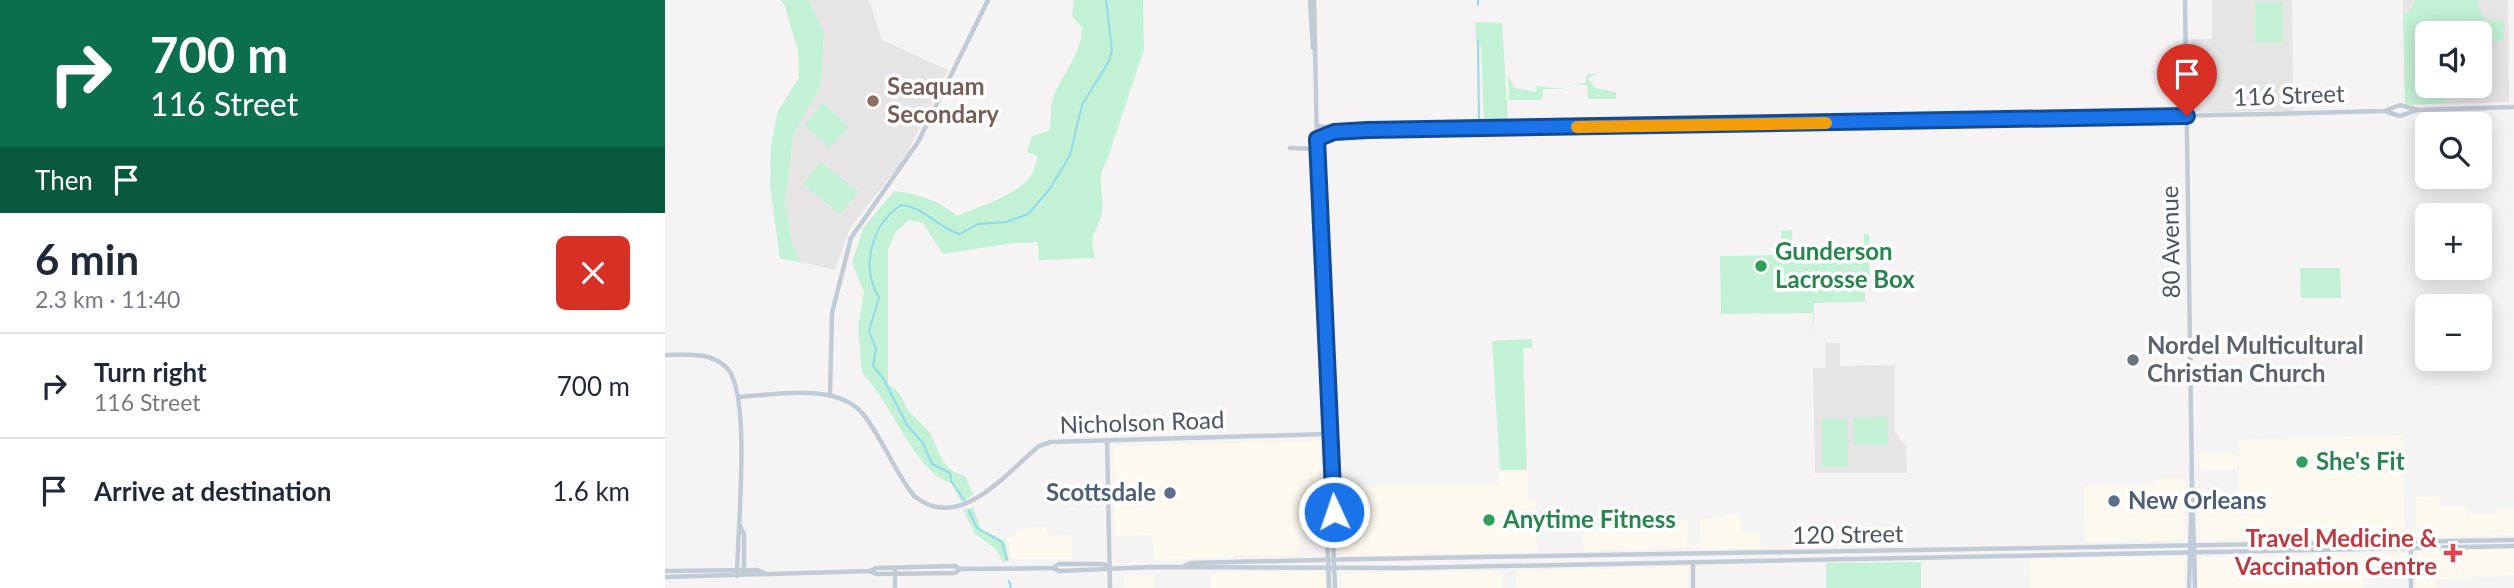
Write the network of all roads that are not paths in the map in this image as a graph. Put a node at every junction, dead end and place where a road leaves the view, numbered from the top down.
1 (988, 0) edge
2 (1312, 0) edge
3 (2185, 0) edge
4 (2514, 107) edge
5 (2396, 111) junction
6 (2406, 111) junction
7 (2187, 116) junction
8 (1317, 126) junction
9 (1355, 131) junction
10 (1316, 144) junction
11 (1290, 148) dead end
12 (665, 355) edge
13 (830, 396) junction
14 (739, 397) junction
15 (1327, 434) junction
16 (1107, 440) junction
17 (1326, 485) junction
18 (1334, 512) junction
19 (740, 525) junction
20 (2503, 540) junction
21 (2514, 540) edge
22 (2304, 544) junction
23 (2322, 544) junction
24 (2490, 546) junction
25 (2514, 546) edge
26 (2411, 548) junction
27 (2192, 549) junction
28 (2294, 550) junction
29 (2311, 550) junction
30 (1943, 551) junction
31 (2013, 552) junction
32 (1630, 556) junction
33 (1925, 556) junction
34 (1601, 557) junction
35 (1332, 560) junction
36 (1693, 562) junction
37 (1575, 564) junction
38 (1602, 564) junction
39 (1184, 566) junction
40 (1109, 567) junction
41 (1332, 568) junction
42 (895, 570) junction
43 (665, 571) edge
44 (737, 573) junction
45 (744, 573) junction
46 (665, 577) edge
47 (895, 588) edge
48 (1110, 588) edge
49 (1329, 588) edge
50 (1335, 588) edge
51 (1693, 588) edge
52 (2189, 588) edge
53 (2195, 588) edge
54 (2410, 588) edge

1 - 13 main road
2 - 8 main road
3 - 7 main road, 80 Avenue
4 - 6 main road
5 - 6 main road
5 - 6 main road
5 - 7 main road, 116 Street
7 - 9 main road, 116 Street
7 - 27 main road, 80 Avenue
8 - 9 main road
8 - 10 main road
9 - 10 main road, 116 Street
10 - 11 main road, 116 Street
10 - 15 main road
12 - 14 main road
13 - 14 main road, Nicholson Road
13 - 16 main road, Nicholson Road
14 - 19 main road
15 - 16 main road, Nicholson Road
15 - 17 main road
15 - 18 main road
16 - 40 main road
17 - 18 main road
17 - 35 main road
18 - 35 main road
19 - 44 main road
19 - 45 main road
20 - 21 main road, 120 Street
20 - 23 main road, 120 Street
20 - 24 main road
22 - 23 main road, 120 Street
22 - 27 main road, 120 Street
22 - 28 main road
23 - 29 main road
24 - 25 main road, 120 Street
24 - 26 main road, 120 Street
26 - 29 main road, 120 Street
26 - 54 main road
27 - 28 main road, 120 Street
27 - 31 main road, 120 Street
27 - 31 main road, 120 Street
27 - 52 main road, 80 Avenue
27 - 53 main road, 80 Avenue
28 - 29 main road, 120 Street
30 - 31 main road, 120 Street
30 - 32 main road, 120 Street
30 - 33 main road
31 - 33 main road, 120 Street
32 - 34 main road, 120 Street
32 - 38 main road
33 - 36 main road, 120 Street
34 - 35 main road, 120 Street
34 - 37 main road
35 - 39 main road, 120 Street
35 - 41 main road
36 - 38 main road, 120 Street
36 - 51 main road
37 - 38 main road, 120 Street
37 - 41 main road, 120 Street
39 - 40 main road, 120 Street
39 - 41 main road, 120 Street
40 - 42 main road, 120 Street
40 - 48 main road
41 - 49 main road
41 - 50 main road
42 - 45 main road, 120 Street
42 - 47 main road
43 - 44 main road, 120 Street
44 - 45 main road, 120 Street
44 - 46 main road, 120 Street

